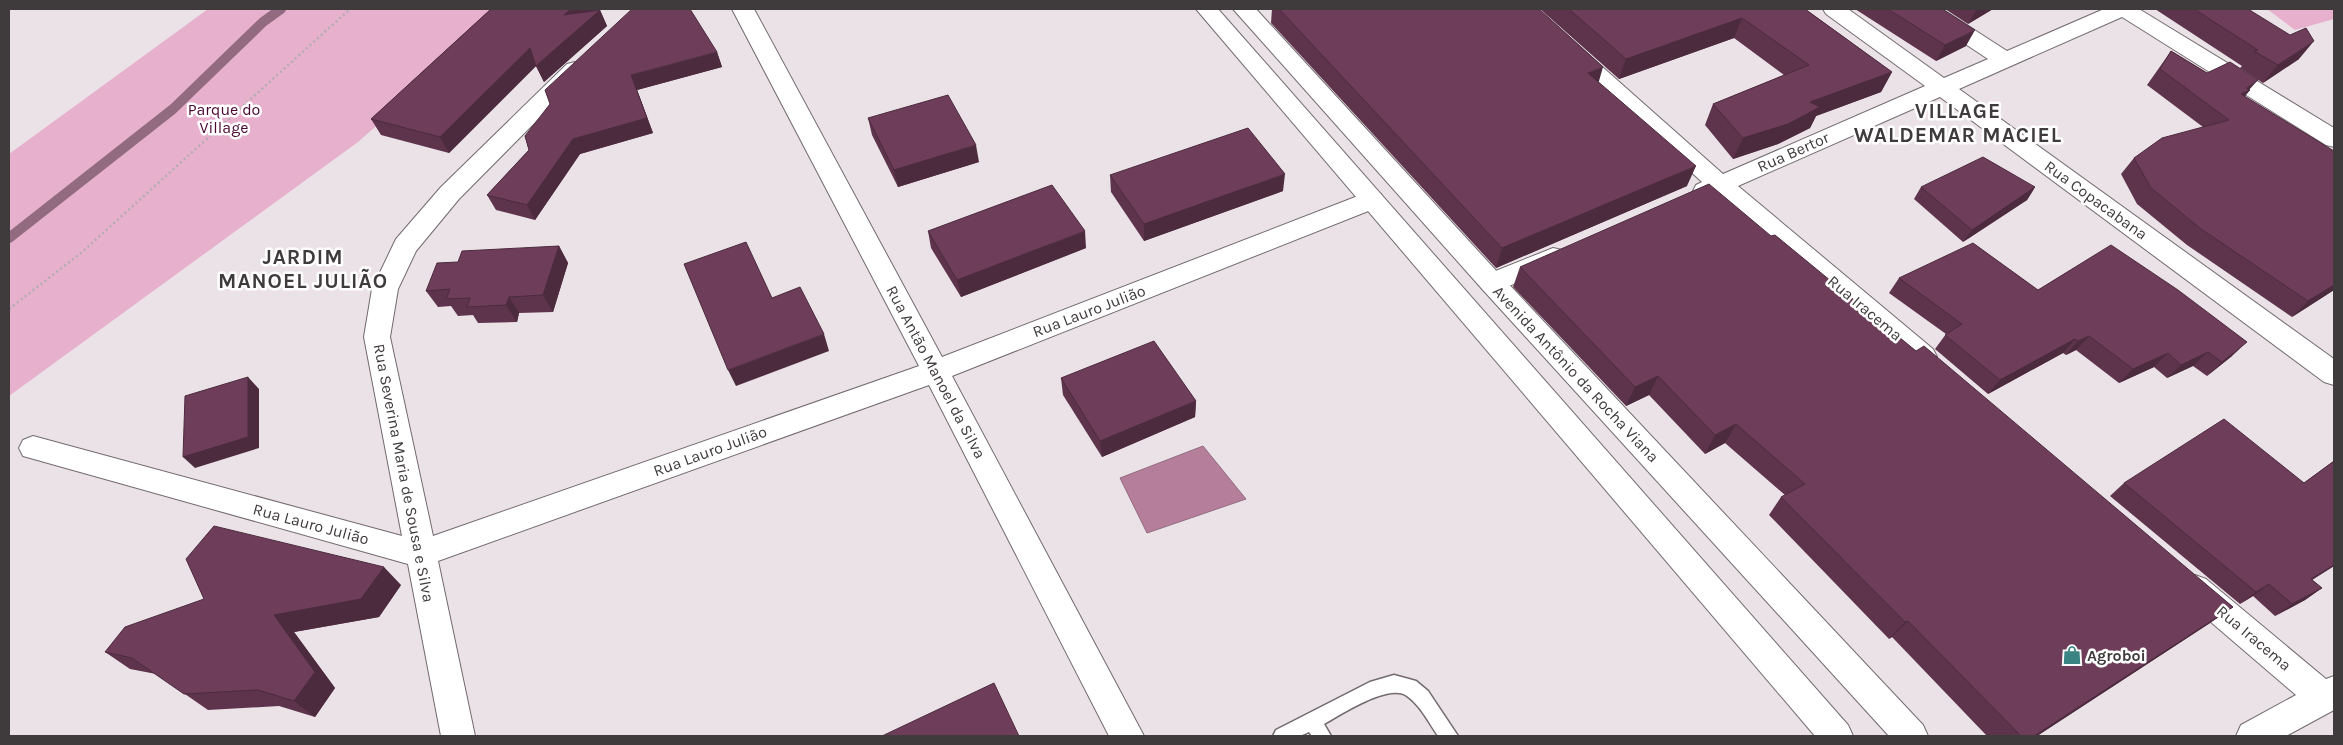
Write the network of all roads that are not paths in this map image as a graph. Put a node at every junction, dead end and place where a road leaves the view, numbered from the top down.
1 (743, 9) edge
2 (1207, 9) edge
3 (1244, 9) edge
4 (1525, 9) edge
5 (1834, 9) edge
6 (1928, 9) edge
7 (2123, 9) edge
8 (594, 51) edge
9 (2004, 59) junction
10 (1942, 86) junction
11 (2334, 139) edge
12 (1720, 185) junction
13 (1372, 200) junction
14 (1683, 201) edge
15 (1574, 248) edge
16 (1492, 283) junction
17 (936, 371) junction
18 (1939, 371) edge
19 (2334, 374) edge
20 (32, 448) dead end
21 (420, 554) junction
22 (2173, 570) edge
23 (2329, 695) edge
24 (1317, 729) edge
25 (458, 736) edge
26 (1127, 736) edge
27 (1282, 736) edge
28 (1449, 736) edge
29 (1836, 736) edge
30 (1912, 736) edge
31 (2253, 736) edge

1 - 17 street, Rua Antão Manoel da Silva
2 - 13 street
3 - 16 street, Avenida Antônio da Rocha Viana
4 - 12 street, Rua Iracema
5 - 10 street, Rua Copacabana
6 - 9 street
7 - 9 street, Rua Bertor
7 - 11 street
8 - 21 street, Rua Severina Maria de Sousa e Silva
9 - 10 street, Rua Bertor
10 - 12 street, Rua Bertor
10 - 19 street, Rua Copacabana
12 - 14 street, Rua Bertor
12 - 18 street, Rua Iracema
13 - 17 street, Rua Lauro Julião
13 - 29 street
15 - 16 street
16 - 30 street, Avenida Antônio da Rocha Viana
17 - 21 street, Rua Lauro Julião
17 - 26 street, Rua Antão Manoel da Silva
20 - 21 street, Rua Lauro Julião
21 - 25 street, Rua Severina Maria de Sousa e Silva
22 - 23 street, Rua Iracema
23 - 31 street
24 - 27 lane
24 - 28 lane

